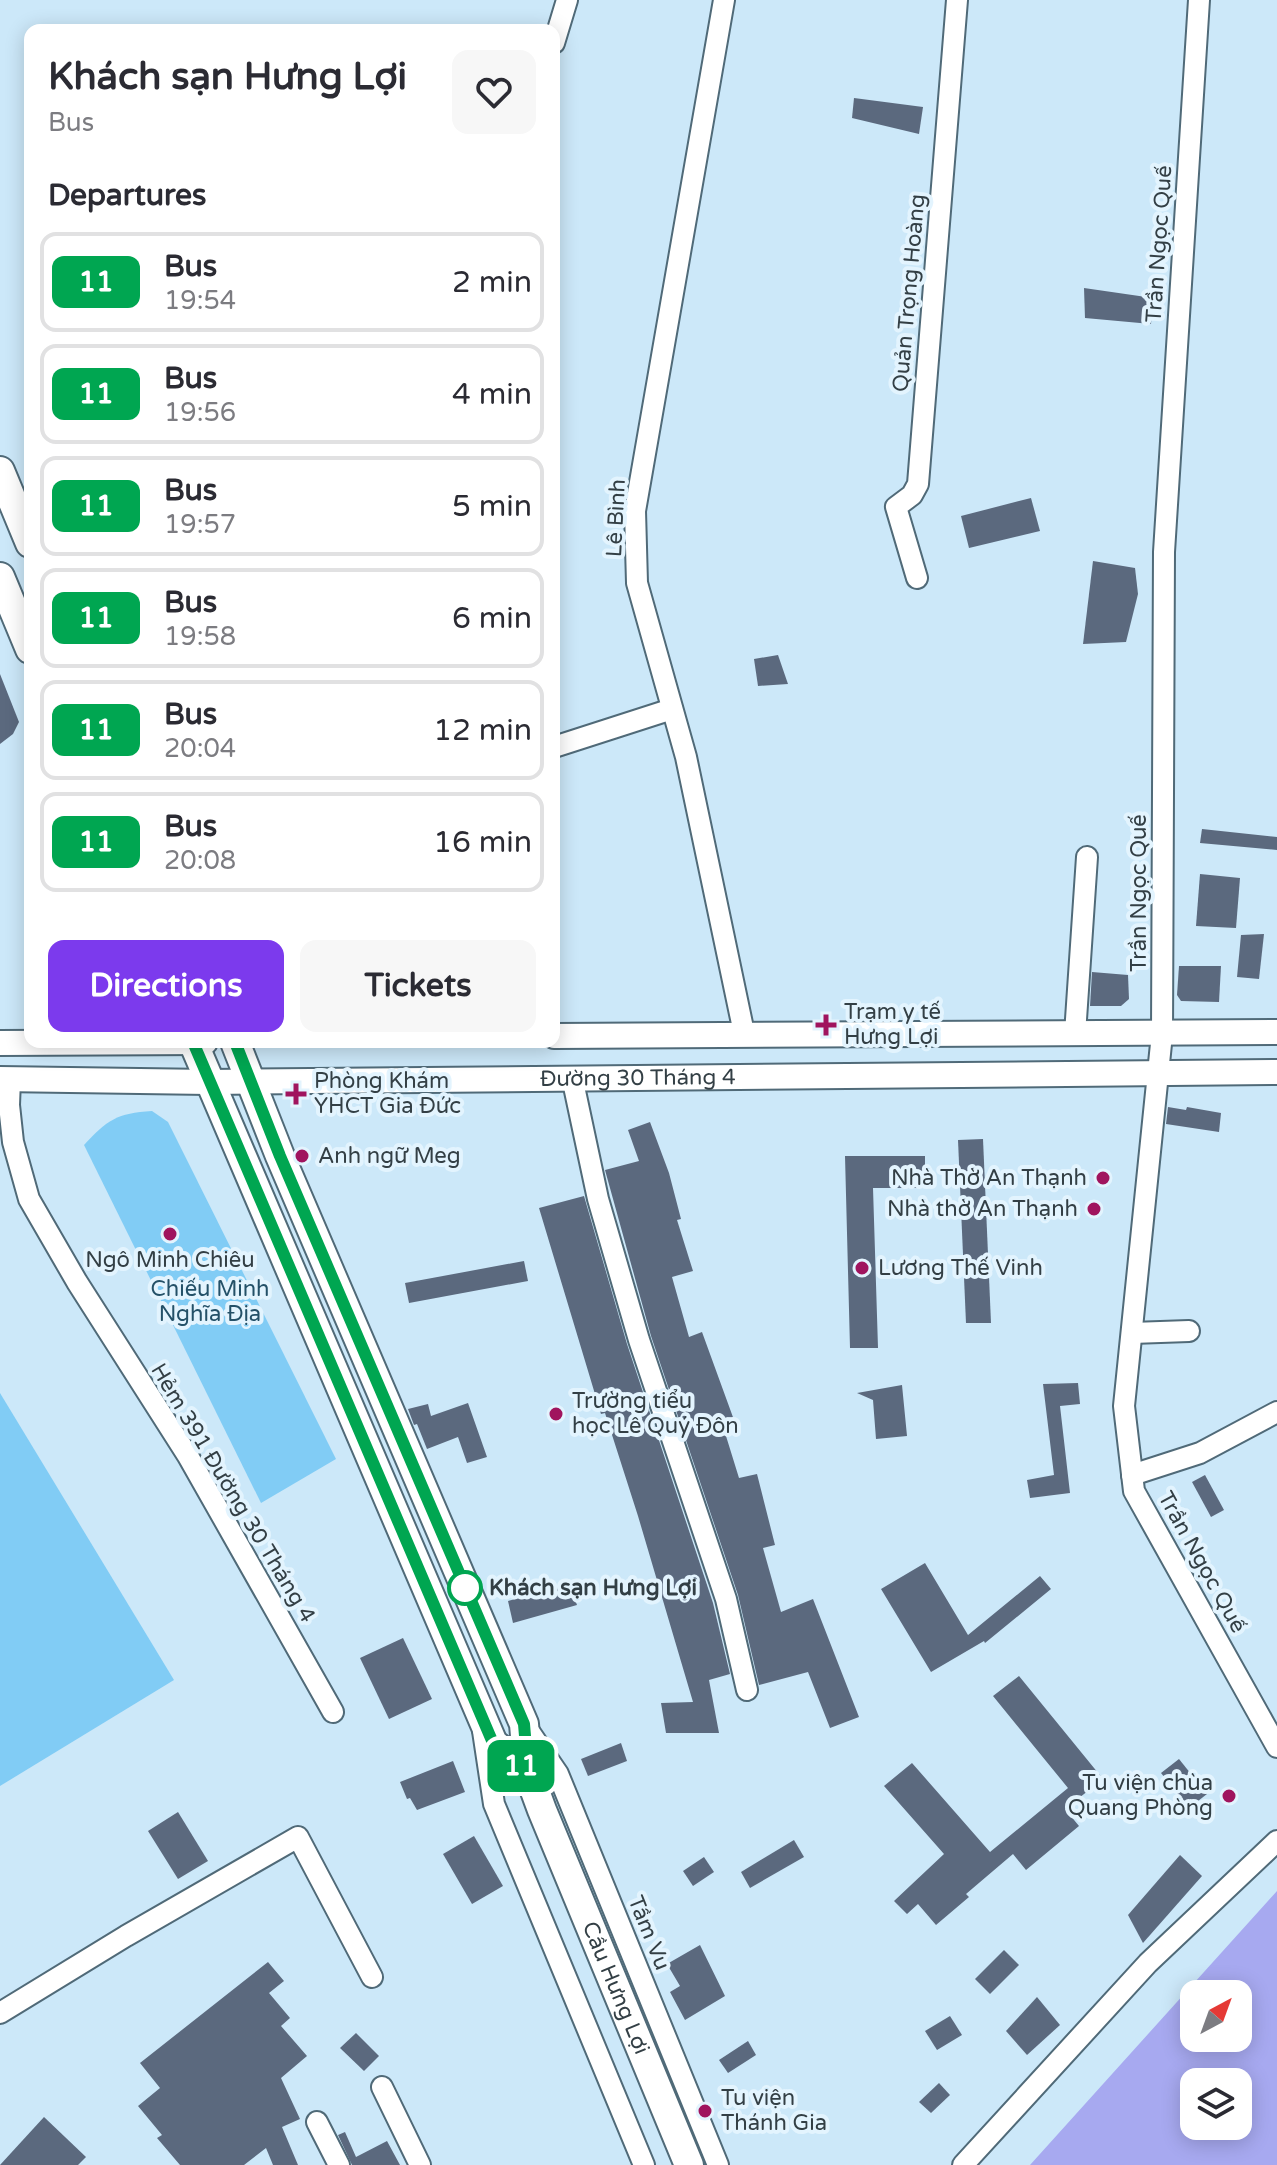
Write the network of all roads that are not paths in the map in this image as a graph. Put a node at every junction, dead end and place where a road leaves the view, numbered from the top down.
1 (567, 0) edge
2 (724, 0) edge
3 (957, 0) edge
4 (1199, 0) edge
5 (560, 24) edge
6 (0, 471) edge
7 (24, 529) edge
8 (0, 577) edge
9 (917, 578) dead end
10 (24, 635) edge
11 (672, 709) junction
12 (560, 745) edge
13 (1087, 857) dead end
14 (1277, 1032) edge
15 (744, 1033) junction
16 (1075, 1034) junction
17 (1162, 1034) junction
18 (560, 1036) edge
19 (0, 1043) edge
20 (24, 1043) edge
21 (195, 1048) edge
22 (237, 1048) edge
23 (1277, 1072) edge
24 (1159, 1074) junction
25 (572, 1077) junction
26 (5, 1079) edge
27 (209, 1082) junction
28 (250, 1082) junction
29 (1189, 1331) dead end
30 (1132, 1333) junction
31 (1277, 1412) edge
32 (1132, 1475) junction
33 (747, 1690) dead end
34 (333, 1712) dead end
35 (481, 1715) junction
36 (524, 1724) junction
37 (1277, 1747) edge
38 (528, 1772) junction
39 (1277, 1841) edge
40 (372, 1977) dead end
41 (0, 2013) edge
42 (382, 2087) dead end
43 (317, 2122) dead end
44 (339, 2165) edge
45 (420, 2165) edge
46 (644, 2165) edge
47 (689, 2165) edge
48 (718, 2165) edge
49 (963, 2165) edge

1 - 5 street
2 - 11 street, Lê Bình
3 - 9 street, Quản Trọng Hoàng
4 - 17 street, Trần Ngọc Quế
6 - 7 highway
8 - 10 highway
11 - 12 street
11 - 15 street, Lê Bình
13 - 16 street
14 - 17 main road, Đường 30 Tháng 4
15 - 16 main road, Đường 30 Tháng 4
15 - 18 main road, Đường 30 Tháng 4
16 - 17 main road, Đường 30 Tháng 4
17 - 24 street, Trần Ngọc Quế
19 - 20 main road
21 - 27 highway
22 - 28 highway
23 - 24 main road, Đường 30 Tháng 4
24 - 25 main road, Đường 30 Tháng 4
24 - 30 street, Trần Ngọc Quế
25 - 28 main road, Đường 30 Tháng 4
25 - 33 street
26 - 27 main road, Đường 30 Tháng 4
26 - 34 street, Hẻm 391 Đường 30 Tháng 4
27 - 28 main road, Đường 30 Tháng 4
27 - 35 highway
28 - 36 highway
29 - 30 street
30 - 32 street, Trần Ngọc Quế
31 - 32 street
32 - 37 street, Trần Ngọc Quế
35 - 38 highway
35 - 46 street
36 - 38 highway
36 - 48 street, Tầm Vu
38 - 47 highway, Cầu Hưng Lợi
39 - 49 street
40 - 41 street
42 - 45 street
43 - 44 street

